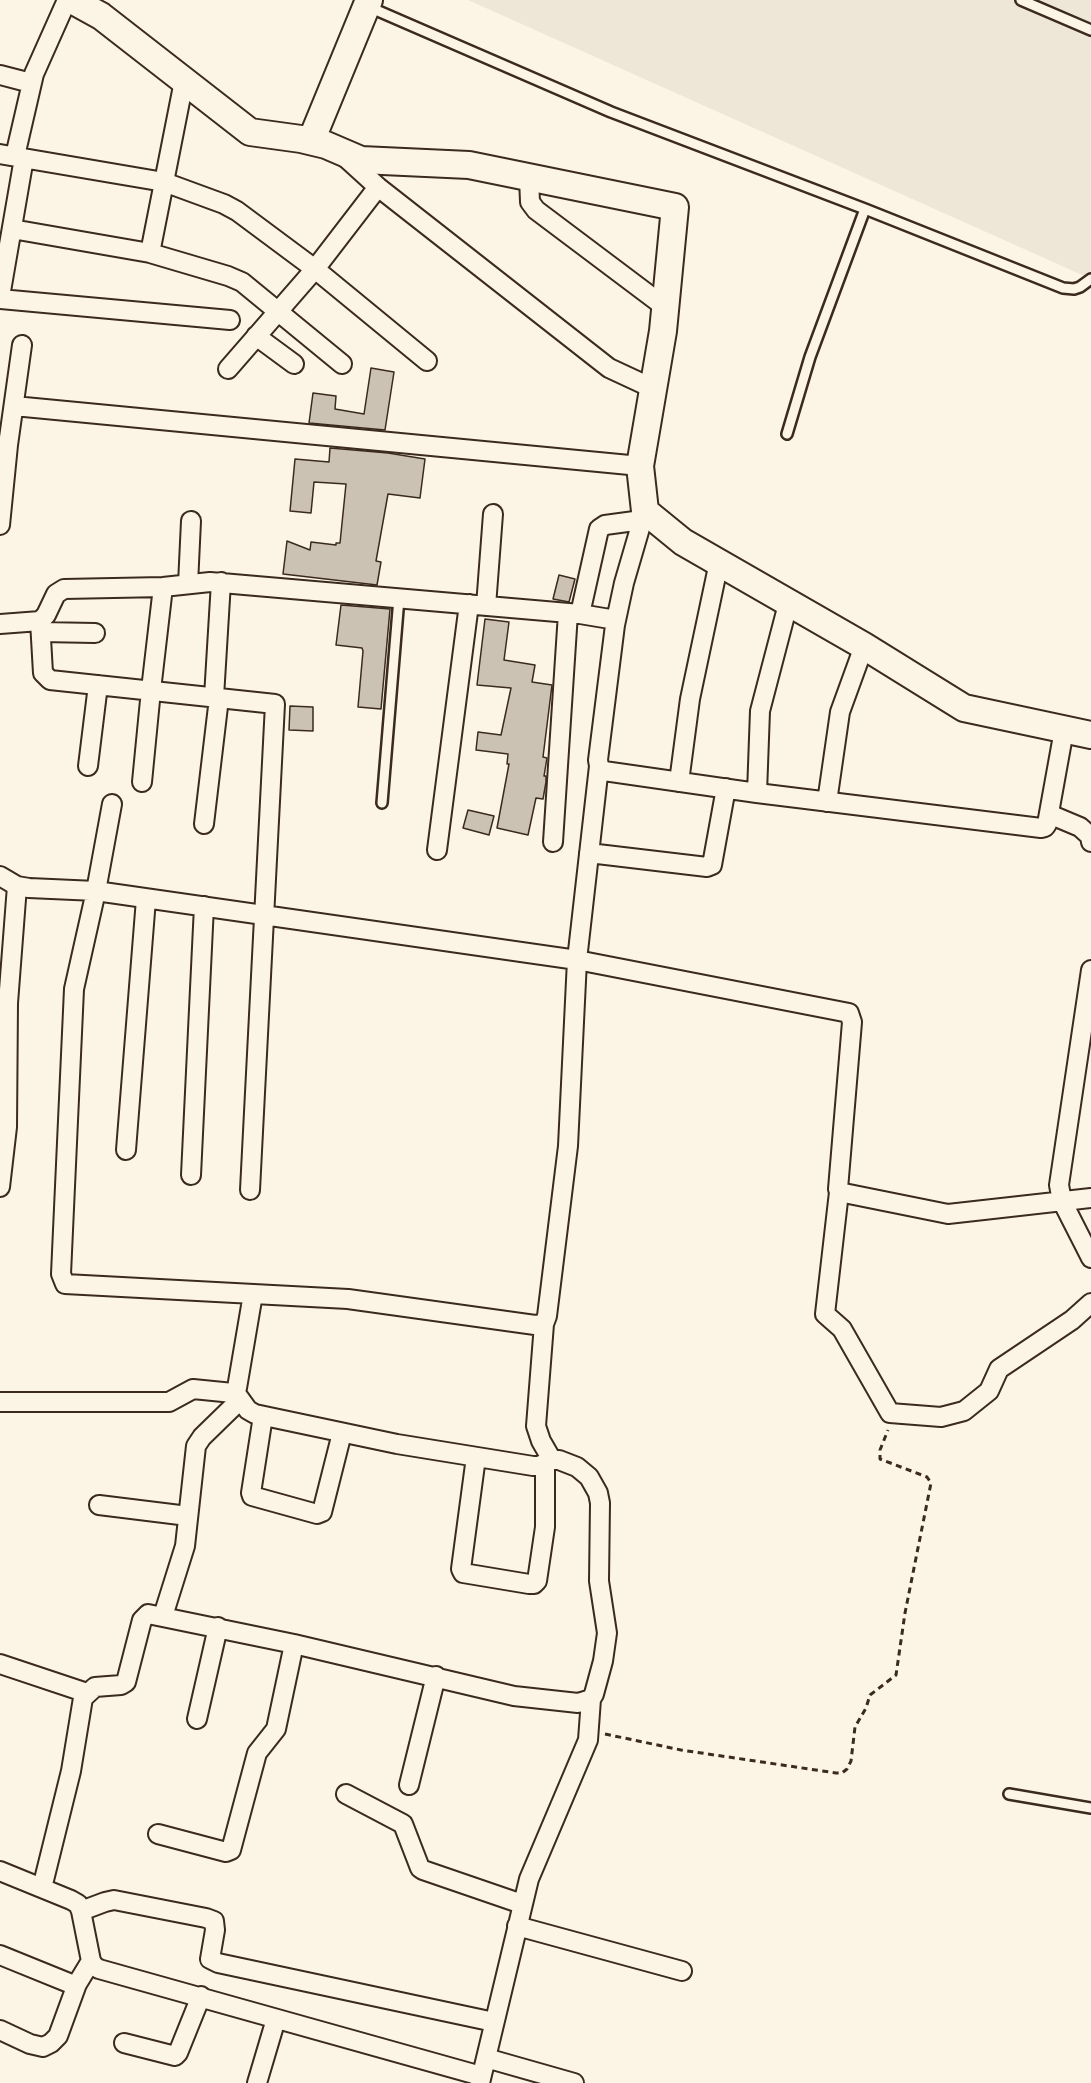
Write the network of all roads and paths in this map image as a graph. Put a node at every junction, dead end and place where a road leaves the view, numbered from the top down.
1 (67, 0) edge
2 (72, 0) edge
3 (1021, 0) edge
4 (368, 3) edge
5 (1091, 30) edge
6 (0, 75) edge
7 (184, 81) junction
8 (32, 83) junction
9 (311, 141) junction
10 (337, 150) junction
11 (13, 156) edge
12 (529, 177) junction
13 (164, 182) junction
14 (378, 187) junction
15 (865, 209) junction
16 (12, 229) junction
17 (150, 253) junction
18 (315, 269) junction
19 (1091, 279) edge
20 (0, 298) edge
21 (665, 307) junction
22 (277, 311) junction
23 (230, 320) dead end
24 (256, 336) junction
25 (22, 345) dead end
26 (427, 361) dead end
27 (294, 364) dead end
28 (342, 364) dead end
29 (228, 369) dead end
30 (652, 388) junction
31 (10, 397) edge
32 (787, 434) dead end
33 (4, 445) edge
34 (640, 466) junction
35 (1, 497) edge
36 (493, 514) dead end
37 (643, 515) junction
38 (191, 521) dead end
39 (0, 525) edge
40 (719, 562) junction
41 (221, 582) junction
42 (188, 584) junction
43 (164, 587) junction
44 (399, 598) junction
45 (788, 604) junction
46 (477, 605) junction
47 (574, 614) junction
48 (616, 620) junction
49 (0, 624) edge
50 (40, 626) junction
51 (95, 633) dead end
52 (864, 646) junction
53 (98, 685) junction
54 (151, 690) junction
55 (216, 698) junction
56 (1064, 730) junction
57 (1091, 735) edge
58 (88, 766) dead end
59 (598, 766) junction
60 (142, 782) dead end
61 (679, 782) junction
62 (726, 788) junction
63 (757, 793) junction
64 (826, 802) junction
65 (382, 803) dead end
66 (112, 804) dead end
67 (1049, 814) junction
68 (204, 824) dead end
69 (553, 842) dead end
70 (1091, 842) edge
71 (436, 850) dead end
72 (589, 853) junction
73 (0, 876) edge
74 (17, 886) junction
75 (96, 891) junction
76 (146, 898) junction
77 (204, 906) junction
78 (263, 914) junction
79 (577, 960) junction
80 (1091, 970) edge
81 (4, 1003) edge
82 (1088, 1008) edge
83 (4, 1127) edge
84 (126, 1150) dead end
85 (191, 1175) dead end
86 (0, 1185) edge
87 (250, 1190) dead end
88 (839, 1192) junction
89 (1091, 1198) edge
90 (1062, 1201) junction
91 (1091, 1257) edge
92 (253, 1294) junction
93 (1091, 1303) edge
94 (544, 1324) junction
95 (238, 1396) junction
96 (0, 1402) edge
97 (894, 1414) junction
98 (263, 1416) junction
99 (342, 1433) junction
100 (476, 1457) junction
101 (548, 1462) junction
102 (99, 1505) dead end
103 (188, 1516) junction
104 (163, 1616) junction
105 (218, 1627) junction
106 (294, 1644) junction
107 (0, 1664) edge
108 (436, 1676) junction
109 (87, 1693) junction
110 (591, 1699) junction
111 (197, 1719) dead end
112 (590, 1731) junction
113 (409, 1785) dead end
114 (346, 1794) dead end
115 (1009, 1794) dead end
116 (1091, 1808) edge
117 (158, 1834) dead end
118 (0, 1871) edge
119 (42, 1888) junction
120 (522, 1904) junction
121 (81, 1911) junction
122 (517, 1926) junction
123 (0, 1955) edge
124 (92, 1961) junction
125 (682, 1971) dead end
126 (77, 1984) junction
127 (201, 1996) junction
128 (276, 2019) junction
129 (494, 2022) junction
130 (0, 2030) edge
131 (124, 2043) dead end
132 (482, 2072) edge
133 (257, 2083) edge
134 (574, 2083) edge

1 - 8 street
2 - 7 street
3 - 5 lane
4 - 9 street
4 - 15 lane
6 - 8 street
7 - 9 street
7 - 13 street
8 - 11 street
9 - 10 street
10 - 12 street
10 - 14 street
11 - 13 street
11 - 16 street
12 - 21 street
12 - 21 street
13 - 17 street
13 - 18 street
14 - 18 street
14 - 30 street
15 - 19 lane
15 - 32 lane
16 - 17 street
16 - 20 street
17 - 22 street
18 - 22 street
18 - 26 street
20 - 23 street
21 - 30 street
22 - 24 street
22 - 28 street
24 - 27 street
24 - 29 street
25 - 31 street
30 - 34 street
31 - 33 street
31 - 34 street
33 - 35 street
34 - 37 street
35 - 39 street
36 - 46 street
37 - 40 street
37 - 47 street
37 - 48 street
38 - 42 street
40 - 45 street
40 - 61 street
41 - 42 street
41 - 44 street
41 - 55 street
42 - 43 street
43 - 50 street
43 - 54 street
44 - 46 street
44 - 65 lane
45 - 52 street
45 - 63 street
46 - 47 street
46 - 71 street
47 - 48 street
47 - 69 street
48 - 59 street
49 - 50 street
50 - 51 street
50 - 53 street
52 - 56 street
52 - 64 street
53 - 54 street
53 - 58 street
54 - 55 street
54 - 60 street
55 - 68 street
55 - 78 street
56 - 57 street
56 - 67 street
59 - 61 street
59 - 72 street
61 - 62 street
62 - 63 street
62 - 72 street
63 - 64 street
64 - 67 street
66 - 75 street
67 - 70 street
72 - 79 street
73 - 74 street
74 - 75 street
74 - 81 street
75 - 76 street
75 - 92 street
76 - 77 street
76 - 84 street
77 - 78 street
77 - 85 street
78 - 79 street
78 - 87 street
79 - 88 street
79 - 94 street
80 - 82 street
81 - 83 street
82 - 90 street
83 - 86 street
88 - 90 street
88 - 97 street
89 - 90 street
90 - 91 street
92 - 94 street
92 - 95 street
93 - 97 street
94 - 101 street
95 - 96 street
95 - 98 street
95 - 103 street
97 - 112 path
98 - 99 street
98 - 99 street
99 - 100 street
100 - 101 street
100 - 101 street
101 - 110 street
102 - 103 street
103 - 104 street
104 - 105 street
104 - 109 street
105 - 106 street
105 - 111 street
106 - 108 street
106 - 117 street
107 - 109 street
108 - 110 street
108 - 113 street
109 - 119 street
110 - 112 street
112 - 120 street
114 - 120 street
115 - 116 lane
118 - 119 street
119 - 121 street
120 - 122 street
121 - 124 street
121 - 129 street
122 - 125 street
122 - 129 street
123 - 126 street
124 - 126 street
124 - 127 street
126 - 130 street
127 - 128 street
127 - 131 street
128 - 132 street
128 - 133 street
129 - 132 street
132 - 134 street

